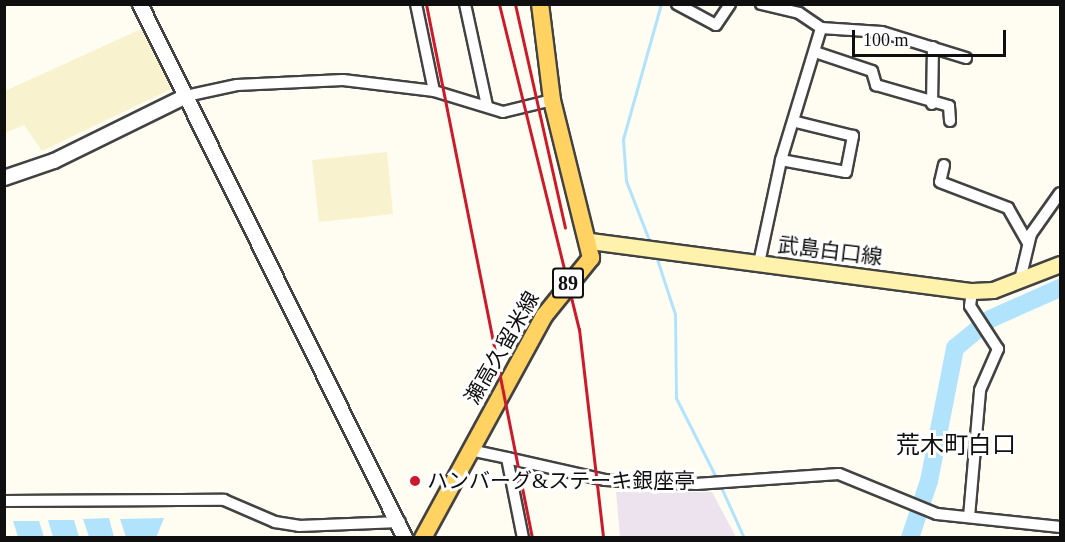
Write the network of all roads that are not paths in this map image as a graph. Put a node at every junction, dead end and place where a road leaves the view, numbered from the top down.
1 (140, 4) edge
2 (416, 4) edge
3 (465, 4) edge
4 (540, 4) edge
5 (677, 4) edge
6 (730, 4) edge
7 (761, 4) edge
8 (821, 28) junction
9 (933, 47) junction
10 (815, 52) junction
11 (966, 58) dead end
12 (434, 91) junction
13 (186, 96) junction
14 (552, 100) junction
15 (932, 104) junction
16 (487, 106) junction
17 (950, 121) dead end
18 (796, 122) junction
19 (781, 160) junction
20 (944, 165) dead end
21 (4, 178) edge
22 (1060, 193) edge
23 (590, 241) junction
24 (1028, 243) junction
25 (759, 263) junction
26 (1060, 264) edge
27 (1020, 280) junction
28 (971, 298) junction
29 (470, 450) junction
30 (507, 458) junction
31 (4, 501) edge
32 (969, 517) junction
33 (400, 522) junction
34 (1060, 527) edge
35 (405, 537) edge
36 (423, 537) edge
37 (523, 537) edge

1 - 13 street
2 - 12 street
3 - 16 street
4 - 14 main road, 89
5 - 6 street
7 - 8 street
8 - 9 street
8 - 10 street
9 - 11 street
9 - 15 street
10 - 15 street
10 - 18 street
12 - 13 street
12 - 16 street
13 - 21 street
13 - 33 street
14 - 16 street
14 - 23 main road, 89
15 - 17 street
18 - 19 street
18 - 19 street
19 - 25 street
20 - 24 street
22 - 24 street
23 - 25 main road, 武島白口線
23 - 29 main road, 瀬高久留米線 / 89
24 - 27 street
25 - 28 main road, 武島白口線
26 - 27 main road, 武島白口線
27 - 28 main road, 武島白口線
28 - 32 street
29 - 30 street
29 - 36 main road, 瀬高久留米線 / 89
30 - 32 street
30 - 37 street
31 - 33 street
32 - 34 street
33 - 35 street

